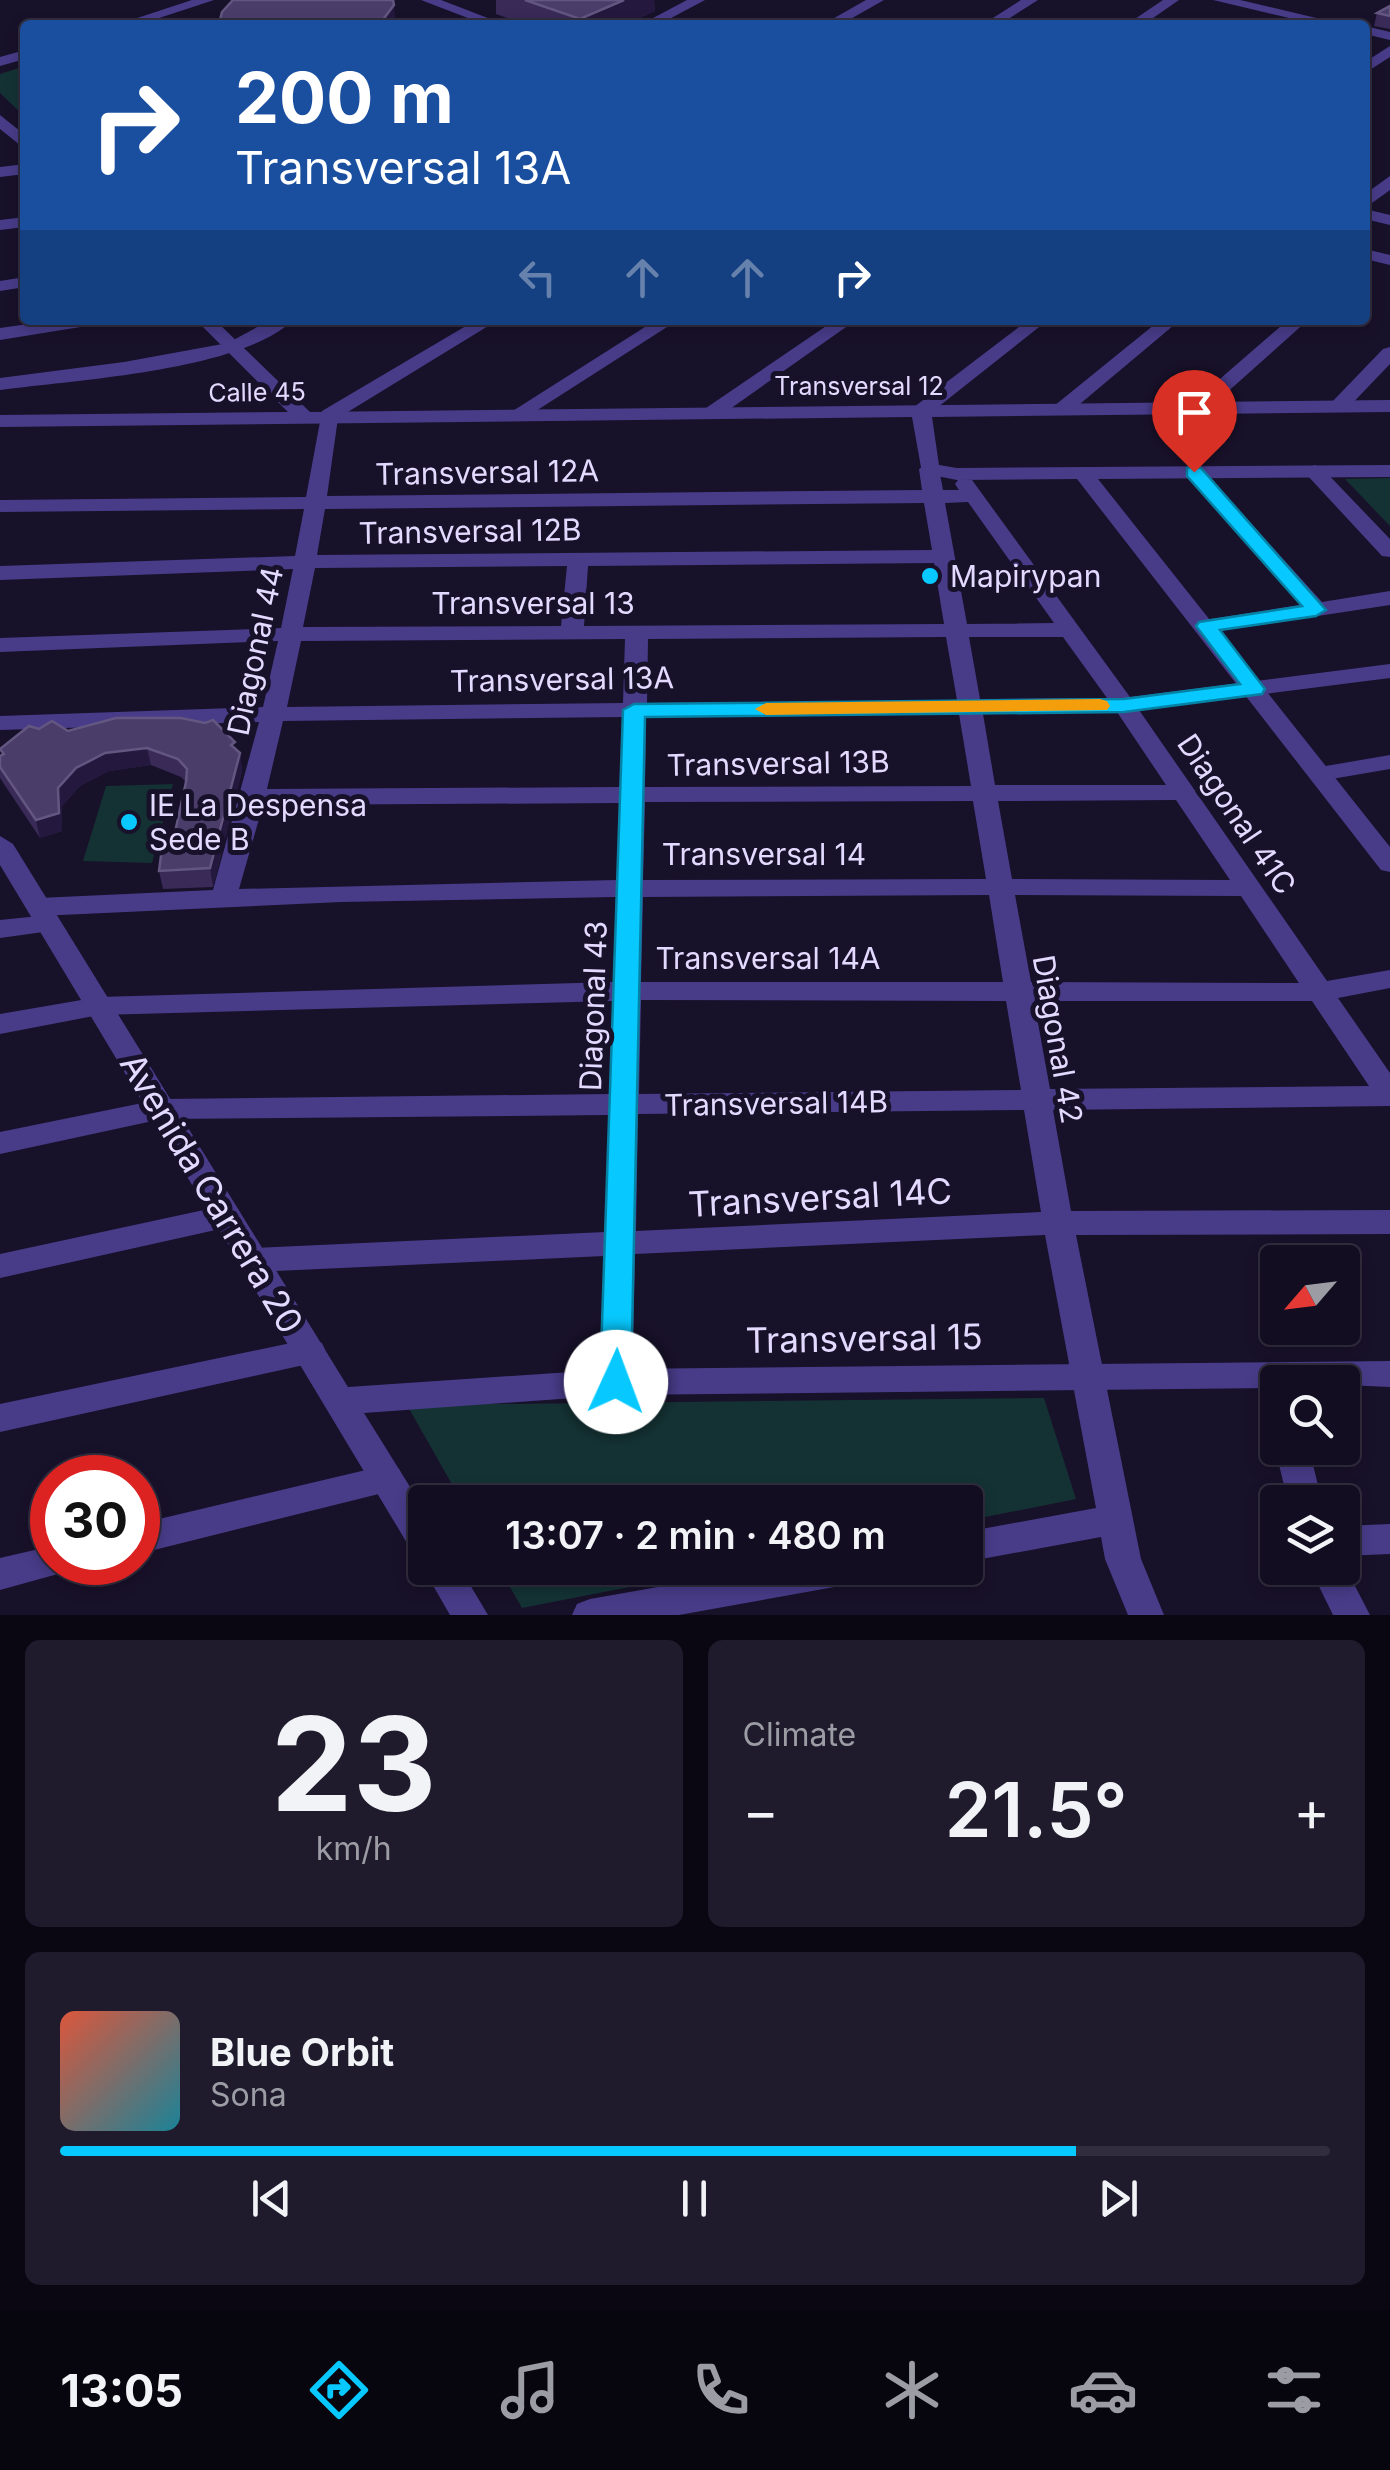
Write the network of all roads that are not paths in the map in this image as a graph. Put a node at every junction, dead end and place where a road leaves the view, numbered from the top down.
1 (207, 0) edge
2 (428, 0) edge
3 (698, 0) edge
4 (876, 0) edge
5 (1031, 0) edge
6 (1172, 0) edge
7 (1220, 0) edge
8 (1292, 15) junction
9 (140, 20) edge
10 (486, 20) edge
11 (657, 20) edge
12 (838, 20) edge
13 (997, 20) edge
14 (1141, 20) edge
15 (1285, 20) edge
16 (1316, 20) edge
17 (1390, 50) edge
18 (1370, 65) edge
19 (1, 122) edge
20 (20, 139) edge
21 (1390, 182) edge
22 (1370, 199) edge
23 (60, 325) edge
24 (210, 325) edge
25 (275, 325) edge
26 (480, 325) edge
27 (661, 325) edge
28 (841, 325) edge
29 (1033, 325) edge
30 (1165, 325) edge
31 (1293, 325) edge
32 (0, 334) edge
33 (233, 348) junction
34 (1390, 353) edge
35 (0, 384) edge
36 (1390, 406) edge
37 (1338, 407) junction
38 (1198, 408) junction
39 (1061, 410) junction
40 (921, 411) junction
41 (713, 412) junction
42 (518, 414) junction
43 (329, 415) junction
44 (303, 416) junction
45 (0, 421) edge
46 (1390, 470) edge
47 (1314, 471) junction
48 (1194, 472) junction
49 (1083, 473) junction
50 (957, 474) junction
51 (931, 483) junction
52 (975, 496) junction
53 (316, 504) junction
54 (0, 506) edge
55 (1390, 551) edge
56 (941, 556) junction
57 (578, 560) junction
58 (304, 562) junction
59 (0, 573) edge
60 (1390, 598) edge
61 (1316, 610) junction
62 (1206, 626) junction
63 (1066, 630) junction
64 (954, 631) junction
65 (637, 632) junction
66 (572, 633) junction
67 (292, 634) junction
68 (0, 645) edge
69 (1390, 671) edge
70 (1254, 689) junction
71 (1124, 706) junction
72 (968, 707) junction
73 (634, 710) junction
74 (274, 714) junction
75 (0, 722) edge
76 (1390, 762) edge
77 (1320, 774) junction
78 (1183, 792) junction
79 (983, 794) junction
80 (254, 797) junction
81 (632, 797) junction
82 (0, 844) edge
83 (1390, 864) edge
84 (630, 886) junction
85 (998, 887) junction
86 (1249, 888) junction
87 (224, 896) junction
88 (44, 916) junction
89 (0, 930) edge
90 (1390, 980) edge
91 (626, 991) junction
92 (1016, 991) junction
93 (1318, 992) junction
94 (98, 1006) junction
95 (0, 1024) edge
96 (1390, 1096) edge
97 (1036, 1100) junction
98 (623, 1105) junction
99 (162, 1110) junction
100 (0, 1143) edge
101 (227, 1216) junction
102 (1390, 1222) edge
103 (1058, 1224) junction
104 (620, 1244) junction
105 (254, 1260) junction
106 (0, 1266) edge
107 (310, 1352) junction
108 (1090, 1374) junction
109 (1390, 1374) edge
110 (1360, 1376) edge
111 (1260, 1381) edge
112 (616, 1382) junction
113 (339, 1401) junction
114 (0, 1418) edge
115 (387, 1479) junction
116 (408, 1514) edge
117 (1116, 1519) junction
118 (160, 1534) edge
119 (1390, 1538) edge
120 (1360, 1540) edge
121 (983, 1544) edge
122 (30, 1566) edge
123 (0, 1574) edge
124 (451, 1585) edge
125 (757, 1585) edge
126 (1337, 1585) edge
127 (470, 1615) edge
128 (590, 1615) edge
129 (1146, 1615) edge
130 (1352, 1615) edge

1 - 9 street
2 - 10 street
3 - 11 street
4 - 12 street
5 - 13 street
6 - 14 street
7 - 8 street
8 - 15 street
8 - 16 street
17 - 18 street
19 - 20 street
21 - 22 street
23 - 32 street
24 - 33 street
25 - 33 street
26 - 43 street, Calle 45
27 - 42 street
28 - 41 street
29 - 40 street
30 - 39 street
31 - 38 street
33 - 35 street
33 - 44 street
34 - 37 street
36 - 37 street, Transversal 12
37 - 38 street, Transversal 12
38 - 39 street, Transversal 12
39 - 40 street, Transversal 12
40 - 41 street, Transversal 12
40 - 51 street, Diagonal 42
41 - 42 street, Transversal 12
42 - 43 street, Transversal 12
43 - 44 street, Calle 45
43 - 53 street, Diagonal 44
44 - 45 street, Calle 45
46 - 47 street, Transversal 12A
47 - 48 street, Transversal 12A
47 - 55 street
48 - 49 street, Transversal 12A
48 - 61 street
49 - 50 street, Transversal 12A
49 - 62 street
50 - 51 street, Transversal 12A
50 - 52 street, Diagonal 41C
51 - 52 street, Transversal 12A
51 - 53 street, Transversal 12A
51 - 56 street, Diagonal 42
52 - 63 street, Diagonal 41C
53 - 54 street, Transversal 12A
53 - 58 street, Diagonal 44
56 - 57 street, Transversal 12B
56 - 64 street, Diagonal 42
57 - 58 street, Transversal 12B
57 - 66 street
58 - 59 street, Transversal 12B
58 - 67 street, Diagonal 44
60 - 61 street
61 - 62 street
62 - 70 street
63 - 64 street, Transversal 13
63 - 71 street, Diagonal 41C
64 - 65 street, Transversal 13
64 - 72 street, Diagonal 42
65 - 66 street, Transversal 13
65 - 73 street, Diagonal 43
66 - 67 street, Transversal 13
67 - 68 street, Transversal 13
67 - 74 street, Diagonal 44
69 - 70 street
70 - 71 street
70 - 77 street
71 - 72 street, Transversal 13A
71 - 78 street, Diagonal 41C
72 - 73 street, Transversal 13A
72 - 79 street, Diagonal 42
73 - 74 street, Transversal 13A
73 - 81 street, Diagonal 43
74 - 75 street, Transversal 13A
74 - 80 street, Diagonal 44
76 - 77 street
77 - 83 street
78 - 79 street, Transversal 13B
78 - 86 street, Diagonal 41C
79 - 81 street, Transversal 13B
79 - 85 street, Diagonal 42
80 - 81 street, Transversal 13B
80 - 87 street, Diagonal 44
81 - 84 street, Diagonal 43
82 - 88 street, Avenida Carrera 20
84 - 85 street, Transversal 14
84 - 87 street, Transversal 14
84 - 91 street, Diagonal 43
85 - 86 street, Transversal 14
85 - 92 street, Diagonal 42
86 - 93 street, Diagonal 41C
87 - 88 street, Transversal 14
88 - 89 street, Transversal 14
88 - 94 street, Avenida Carrera 20
90 - 93 street
91 - 92 street, Transversal 14A
91 - 94 street, Transversal 14A
91 - 98 street, Diagonal 43
92 - 93 street, Transversal 14A
92 - 97 street, Diagonal 42
93 - 96 street, Diagonal 41C
94 - 95 street, Transversal 14A
94 - 99 street, Avenida Carrera 20
96 - 97 street, Transversal 14B
97 - 98 street, Transversal 14B
97 - 103 street, Diagonal 42
98 - 99 street, Transversal 14B
98 - 104 street, Diagonal 43
99 - 100 street, Transversal 14B
99 - 101 street, Avenida Carrera 20
101 - 105 street, Avenida Carrera 20
101 - 106 street
102 - 103 street, Transversal 14C
103 - 104 street, Transversal 14C
103 - 108 street, Diagonal 42
104 - 105 street, Transversal 14C
104 - 112 street, Diagonal 43
105 - 107 street, Avenida Carrera 20
107 - 113 street, Avenida Carrera 20
107 - 114 street
108 - 111 street, Transversal 15
108 - 112 street, Transversal 15
108 - 117 street, Diagonal 42
109 - 110 street, Transversal 15
112 - 113 street, Transversal 15
113 - 115 street, Avenida Carrera 20
115 - 116 street, Avenida Carrera 20
115 - 118 street
117 - 121 street
117 - 129 street, Diagonal 42
119 - 120 street
122 - 123 street
124 - 127 street
125 - 128 street
126 - 130 street

